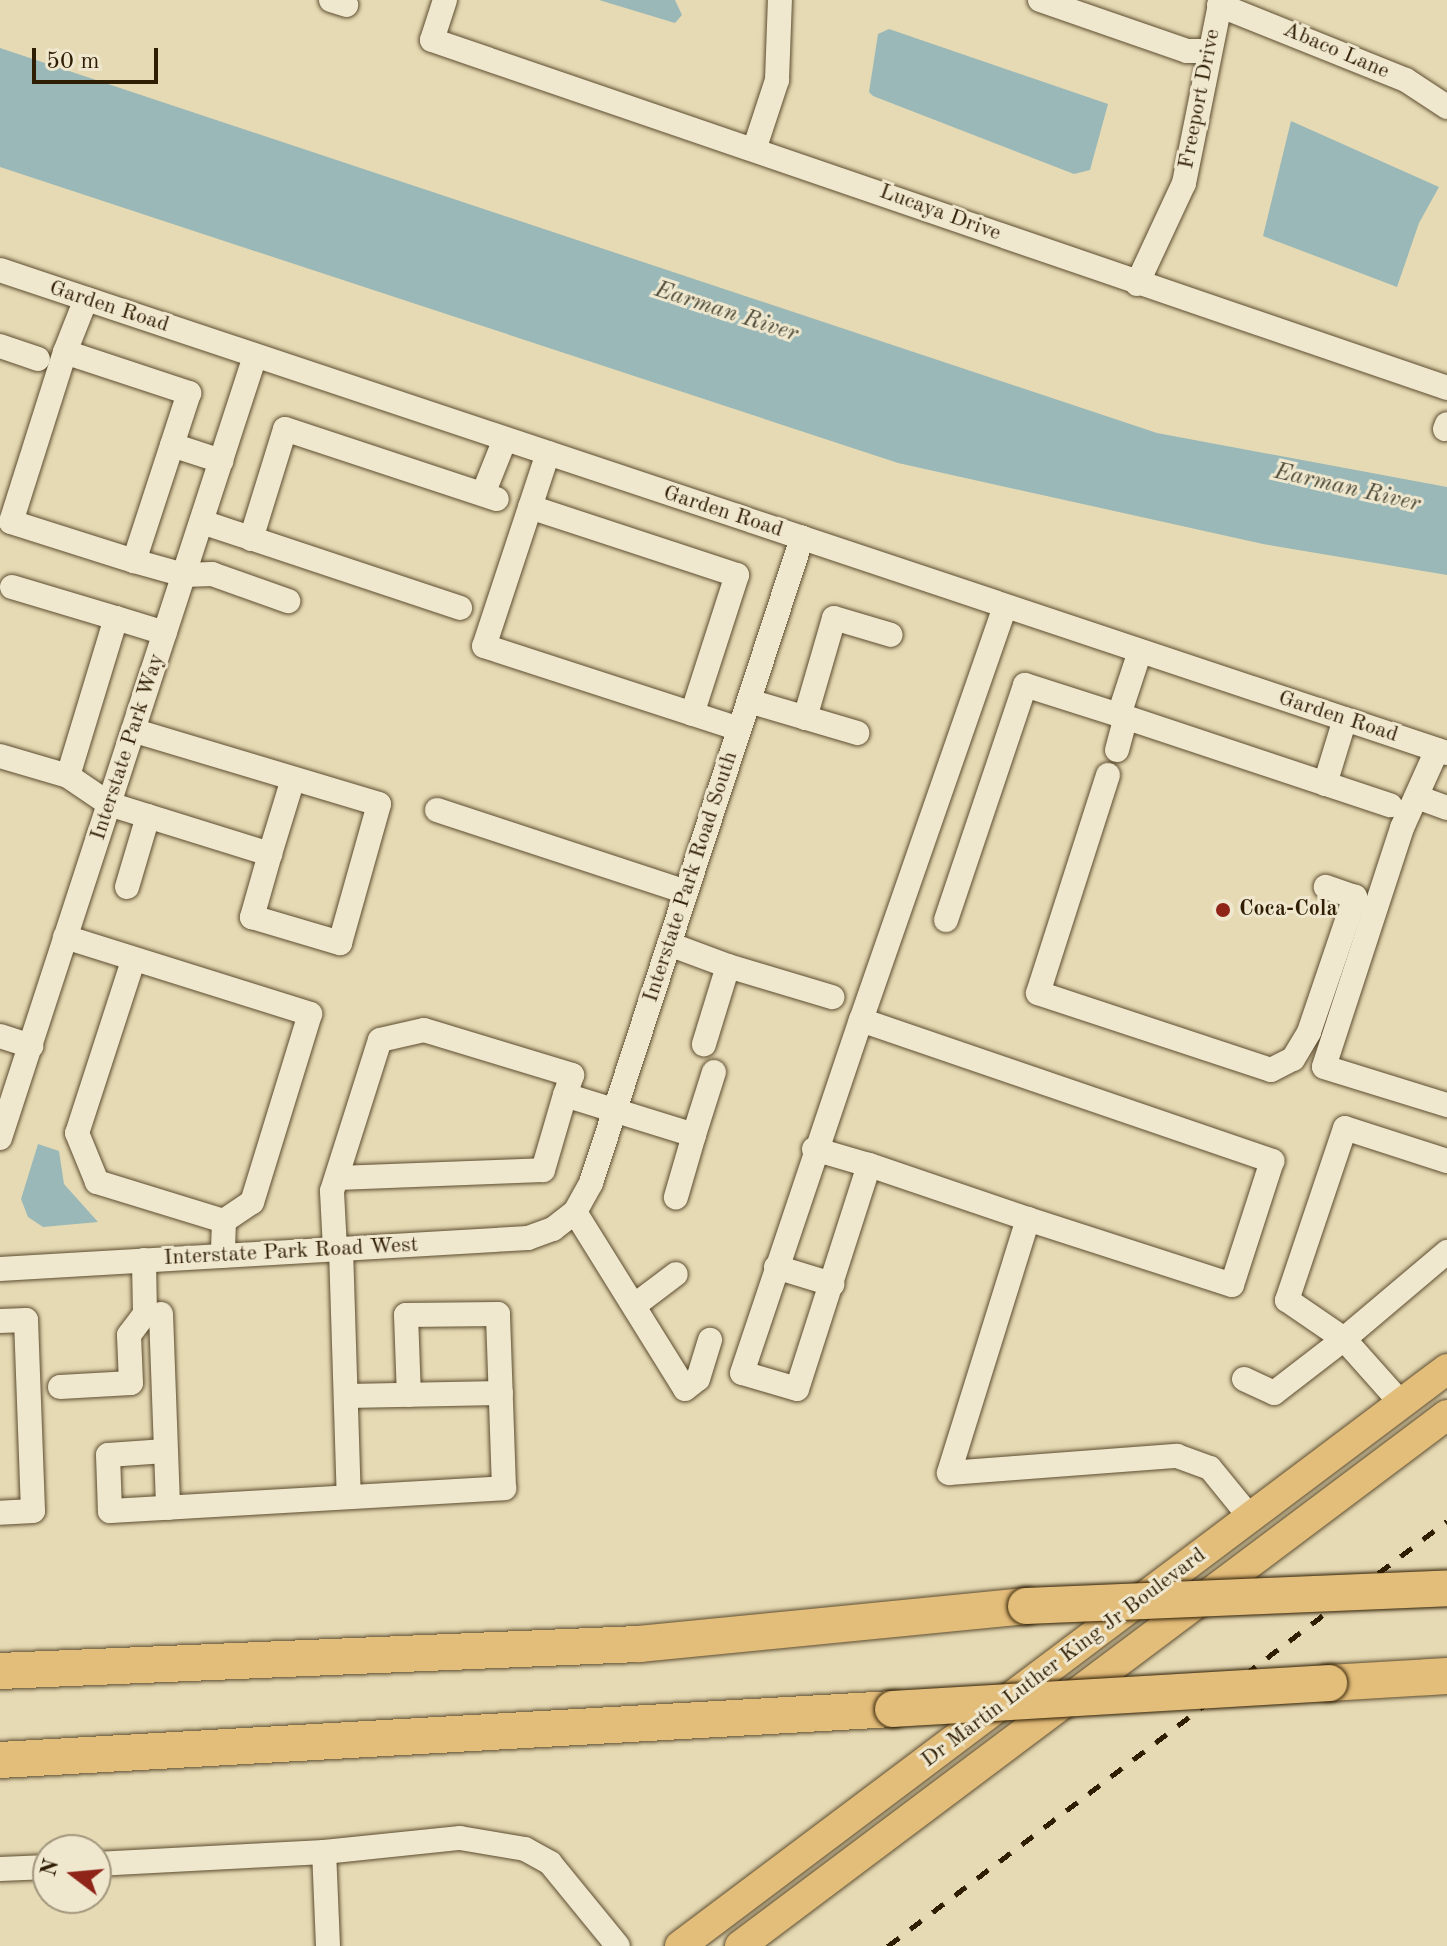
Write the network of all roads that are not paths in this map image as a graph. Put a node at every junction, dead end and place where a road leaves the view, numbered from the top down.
1 (445, 0) edge
2 (780, 0) edge
3 (1040, 0) edge
4 (1220, 2) edge
5 (1207, 51) junction
6 (1447, 107) edge
7 (755, 147) junction
8 (0, 270) edge
9 (1137, 284) junction
10 (86, 299) junction
11 (0, 346) edge
12 (65, 352) junction
13 (255, 356) junction
14 (38, 359) dead end
15 (1447, 388) edge
16 (505, 439) junction
17 (172, 445) junction
18 (548, 453) junction
19 (221, 461) junction
20 (530, 507) junction
21 (202, 522) junction
22 (802, 538) junction
23 (251, 539) junction
24 (134, 561) junction
25 (184, 575) junction
26 (12, 587) dead end
27 (288, 601) dead end
28 (1005, 606) junction
29 (460, 608) dead end
30 (116, 618) junction
31 (165, 633) junction
32 (891, 635) dead end
33 (1140, 651) junction
34 (749, 701) junction
35 (692, 714) junction
36 (1123, 716) junction
37 (805, 718) junction
38 (1345, 719) junction
39 (739, 729) junction
40 (133, 730) junction
41 (857, 733) dead end
42 (1117, 750) dead end
43 (1442, 752) edge
44 (0, 756) edge
45 (1108, 775) dead end
46 (68, 776) junction
47 (293, 779) junction
48 (1325, 784) junction
49 (1417, 797) junction
50 (109, 804) junction
51 (1390, 805) dead end
52 (1447, 808) edge
53 (437, 810) dead end
54 (148, 816) junction
55 (270, 854) junction
56 (127, 887) dead end
57 (1326, 887) dead end
58 (686, 892) junction
59 (946, 920) dead end
60 (65, 937) junction
61 (669, 944) junction
62 (133, 961) junction
63 (728, 966) junction
64 (832, 997) dead end
65 (861, 1020) junction
66 (0, 1036) edge
67 (704, 1044) dead end
68 (31, 1046) junction
69 (714, 1072) dead end
70 (565, 1095) junction
71 (1447, 1105) edge
72 (615, 1110) junction
73 (694, 1135) junction
74 (0, 1138) edge
75 (814, 1149) junction
76 (1447, 1161) edge
77 (869, 1165) junction
78 (337, 1178) junction
79 (676, 1197) dead end
80 (575, 1212) junction
81 (1028, 1219) junction
82 (224, 1221) junction
83 (338, 1249) junction
84 (1447, 1252) edge
85 (223, 1256) junction
86 (144, 1260) junction
87 (776, 1267) junction
88 (0, 1269) edge
89 (676, 1274) dead end
90 (832, 1284) junction
91 (635, 1305) junction
92 (163, 1313) junction
93 (0, 1321) edge
94 (1344, 1339) junction
95 (710, 1340) dead end
96 (1447, 1369) edge
97 (1244, 1379) dead end
98 (60, 1387) dead end
99 (501, 1393) junction
100 (409, 1395) junction
101 (346, 1396) junction
102 (1402, 1404) junction
103 (1447, 1415) edge
104 (165, 1451) junction
105 (349, 1497) junction
106 (168, 1508) junction
107 (0, 1513) edge
108 (1250, 1517) junction
109 (1447, 1588) edge
110 (0, 1671) edge
111 (1447, 1676) edge
112 (0, 1760) edge
113 (844, 1823) junction
114 (324, 1852) junction
115 (112, 1863) edge
116 (32, 1868) edge
117 (0, 1869) edge
118 (328, 1946) edge
119 (618, 1946) edge
120 (680, 1946) edge
121 (705, 1946) edge
122 (740, 1946) edge

1 - 7 street, Lucaya Drive
2 - 7 street
3 - 5 street
4 - 5 street, Freeport Drive
4 - 6 street, Abaco Lane
5 - 9 street, Freeport Drive
7 - 9 street, Lucaya Drive
8 - 10 street, Garden Road
9 - 15 street, Lucaya Drive
10 - 12 street
10 - 13 street, Garden Road
11 - 14 street
12 - 17 street
12 - 24 street
13 - 16 street, Garden Road
13 - 19 street, Interstate Park Way
16 - 18 street, Garden Road
16 - 23 street
17 - 19 street
17 - 24 street
18 - 20 street
18 - 22 street, Garden Road
19 - 21 street, Interstate Park Way
20 - 35 street
20 - 35 street
21 - 23 street
21 - 25 street, Interstate Park Way
22 - 28 street, Garden Road
22 - 34 street, Interstate Park Road South
23 - 29 street
24 - 25 street
25 - 27 street
25 - 31 street, Interstate Park Way
26 - 30 street
28 - 33 street, Garden Road
28 - 65 street
30 - 31 street
30 - 46 street
31 - 40 street, Interstate Park Way
32 - 37 street
33 - 36 street
33 - 38 street, Garden Road
34 - 37 street
34 - 39 street, Interstate Park Road South
35 - 39 street
36 - 42 street
36 - 48 street
36 - 59 street
37 - 41 street
38 - 43 street, Garden Road
38 - 48 street
39 - 58 street, Interstate Park Road South
40 - 47 street
40 - 50 street, Interstate Park Way
43 - 49 street
44 - 46 street
45 - 57 street
46 - 50 street
47 - 55 street
47 - 55 street
48 - 51 street
49 - 52 street
49 - 71 street
50 - 54 street
50 - 60 street, Interstate Park Way
53 - 58 street
54 - 55 street
54 - 56 street
58 - 61 street, Interstate Park Road South
60 - 62 street
60 - 68 street, Interstate Park Way
61 - 63 street
61 - 72 street, Interstate Park Road South
62 - 82 street
62 - 82 street
63 - 64 street
63 - 67 street
65 - 75 street
65 - 81 street
66 - 68 street
68 - 74 street, Interstate Park Way
69 - 73 street
70 - 72 street
70 - 78 street
70 - 78 street
72 - 73 street
72 - 80 street, Interstate Park Road South
73 - 79 street
75 - 77 street
75 - 87 street
76 - 94 street
77 - 81 street
77 - 90 street
78 - 83 street
80 - 83 street, Interstate Park Road West
80 - 91 street
81 - 108 street
82 - 85 street
83 - 85 street, Interstate Park Road West
83 - 101 street
84 - 94 street
85 - 86 street, Interstate Park Road West
86 - 88 street, Interstate Park Road West
86 - 92 street
87 - 90 street
87 - 90 street
89 - 91 street
91 - 95 street
92 - 98 street
92 - 104 street
93 - 107 street
94 - 97 street
94 - 102 street
96 - 102 main road, Dr Martin Luther King Jr Boulevard
99 - 100 street
99 - 100 street
99 - 105 street
100 - 101 street
101 - 105 street
102 - 108 main road, Dr Martin Luther King Jr Boulevard
103 - 122 main road, Dr Martin Luther King Jr Boulevard
104 - 106 street
104 - 106 street
105 - 106 street
108 - 113 main road, Dr Martin Luther King Jr Boulevard
109 - 110 highway, bridge
111 - 112 highway, bridge
113 - 120 main road, Dr Martin Luther King Jr Boulevard
113 - 121 main road
114 - 115 street
114 - 118 street
114 - 119 street
116 - 117 street

